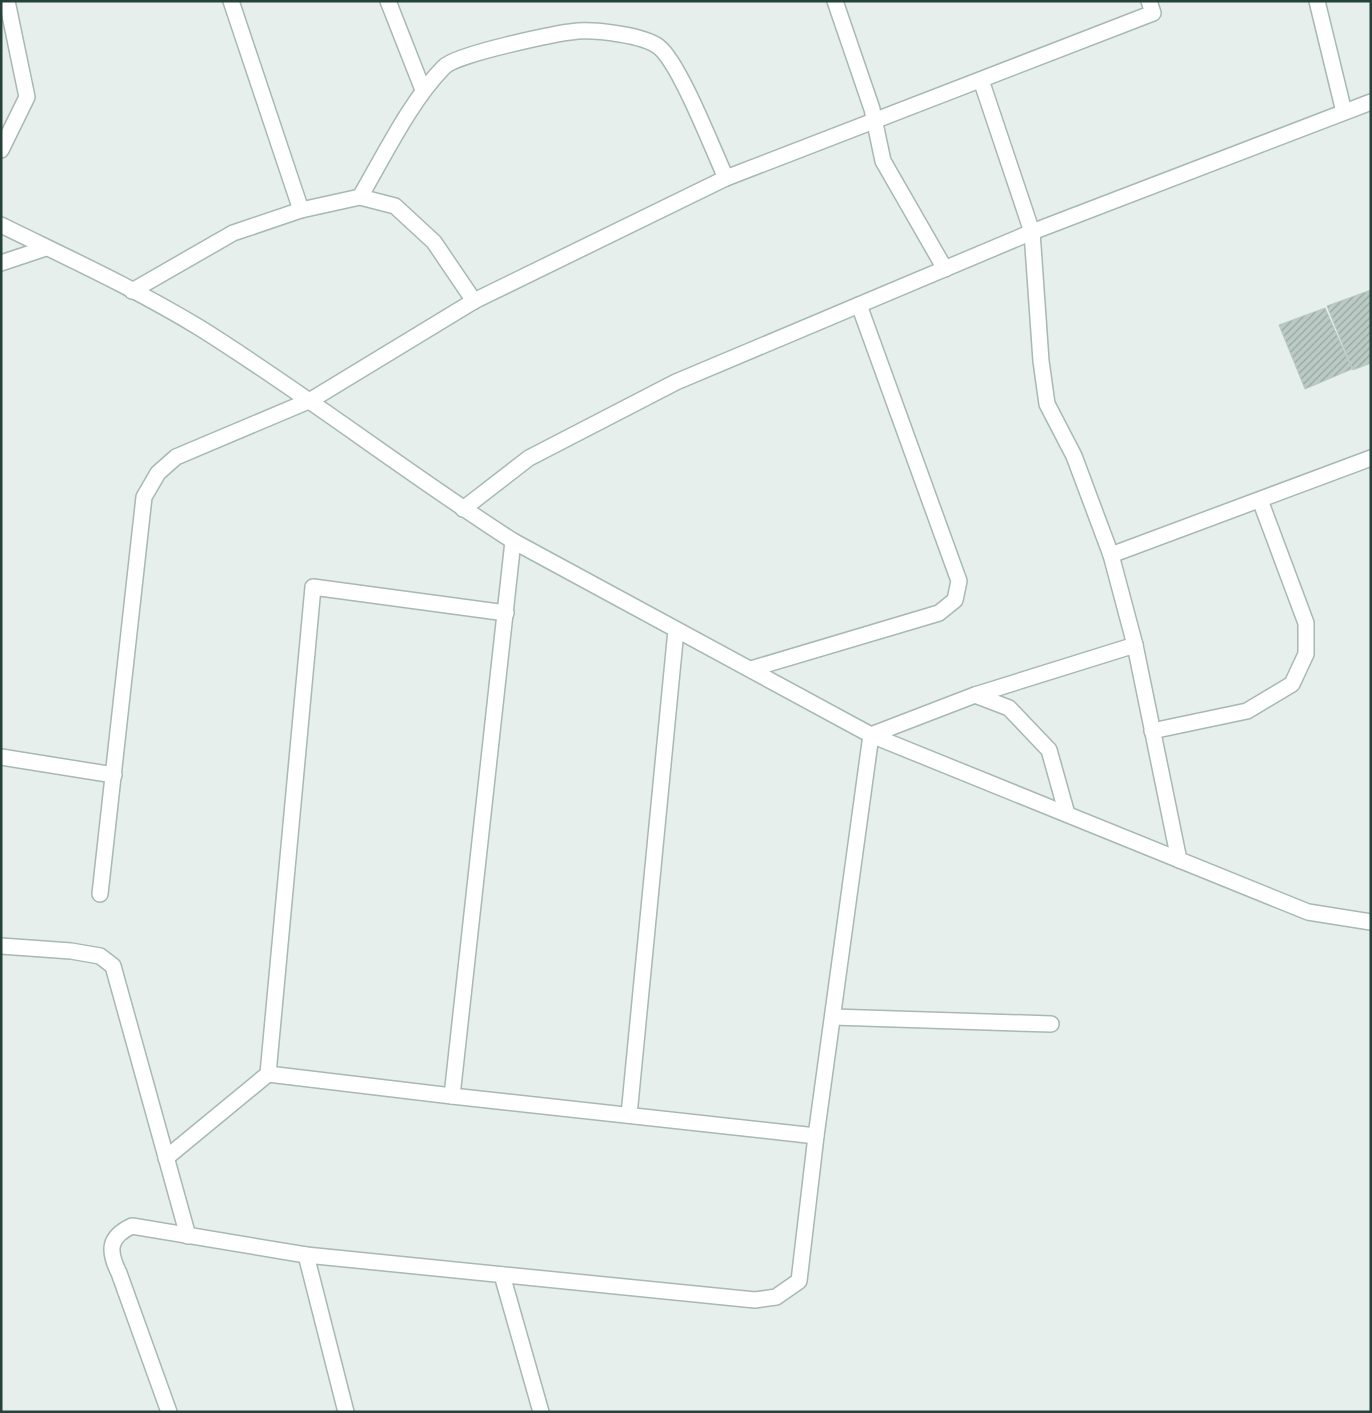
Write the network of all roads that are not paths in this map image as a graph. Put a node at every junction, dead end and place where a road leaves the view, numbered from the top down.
1 (7, 1) edge
2 (231, 1) edge
3 (388, 1) edge
4 (835, 1) edge
5 (1149, 1) edge
6 (1317, 1) edge
7 (981, 80) junction
8 (423, 90) junction
9 (1371, 102) edge
10 (1344, 112) junction
11 (874, 121) junction
12 (1, 150) edge
13 (726, 178) junction
14 (360, 197) junction
15 (301, 210) junction
16 (1, 225) edge
17 (1032, 232) junction
18 (46, 248) junction
19 (1, 263) edge
20 (945, 268) junction
21 (132, 291) junction
22 (474, 301) junction
23 (859, 304) junction
24 (311, 400) junction
25 (1371, 458) edge
26 (1260, 500) junction
27 (463, 508) junction
28 (513, 541) junction
29 (1111, 555) junction
30 (506, 613) junction
31 (676, 630) junction
32 (1135, 645) junction
33 (750, 669) junction
34 (974, 695) junction
35 (1152, 731) junction
36 (871, 735) junction
37 (1, 757) edge
38 (114, 775) junction
39 (1067, 814) junction
40 (1179, 860) junction
41 (100, 894) dead end
42 (1371, 922) edge
43 (1, 946) edge
44 (833, 1017) junction
45 (1051, 1024) dead end
46 (268, 1074) junction
47 (452, 1096) junction
48 (630, 1115) junction
49 (816, 1136) junction
50 (166, 1158) junction
51 (188, 1236) junction
52 (306, 1255) junction
53 (502, 1275) junction
54 (169, 1412) edge
55 (346, 1412) edge
56 (541, 1412) edge

1 - 12 street
2 - 15 street
3 - 8 street
4 - 11 street
5 - 7 street
6 - 10 street
7 - 11 street
7 - 17 street
8 - 13 street
8 - 14 street
9 - 10 street
10 - 17 street
11 - 13 street
11 - 20 street
13 - 22 street
14 - 15 street
14 - 22 street
15 - 21 street
16 - 18 street
17 - 20 street
17 - 29 street
18 - 19 street
18 - 21 street
20 - 23 street
21 - 24 street
22 - 24 street
23 - 27 street
23 - 33 street
24 - 27 street
24 - 38 street
25 - 26 street
26 - 29 street
26 - 35 street
27 - 28 street
28 - 30 street
28 - 31 street
29 - 32 street
30 - 46 street
30 - 47 street
31 - 33 street
31 - 48 street
32 - 34 street
32 - 35 street
33 - 36 street
34 - 36 street
34 - 39 street
35 - 40 street
36 - 39 street
36 - 44 street
37 - 38 street
38 - 41 street
39 - 40 street
40 - 42 street
43 - 50 street
44 - 45 street
44 - 49 street
46 - 47 street
46 - 50 street
47 - 48 street
48 - 49 street
49 - 53 street
50 - 51 street
51 - 52 street
51 - 54 street
52 - 53 street
52 - 55 street
53 - 56 street

